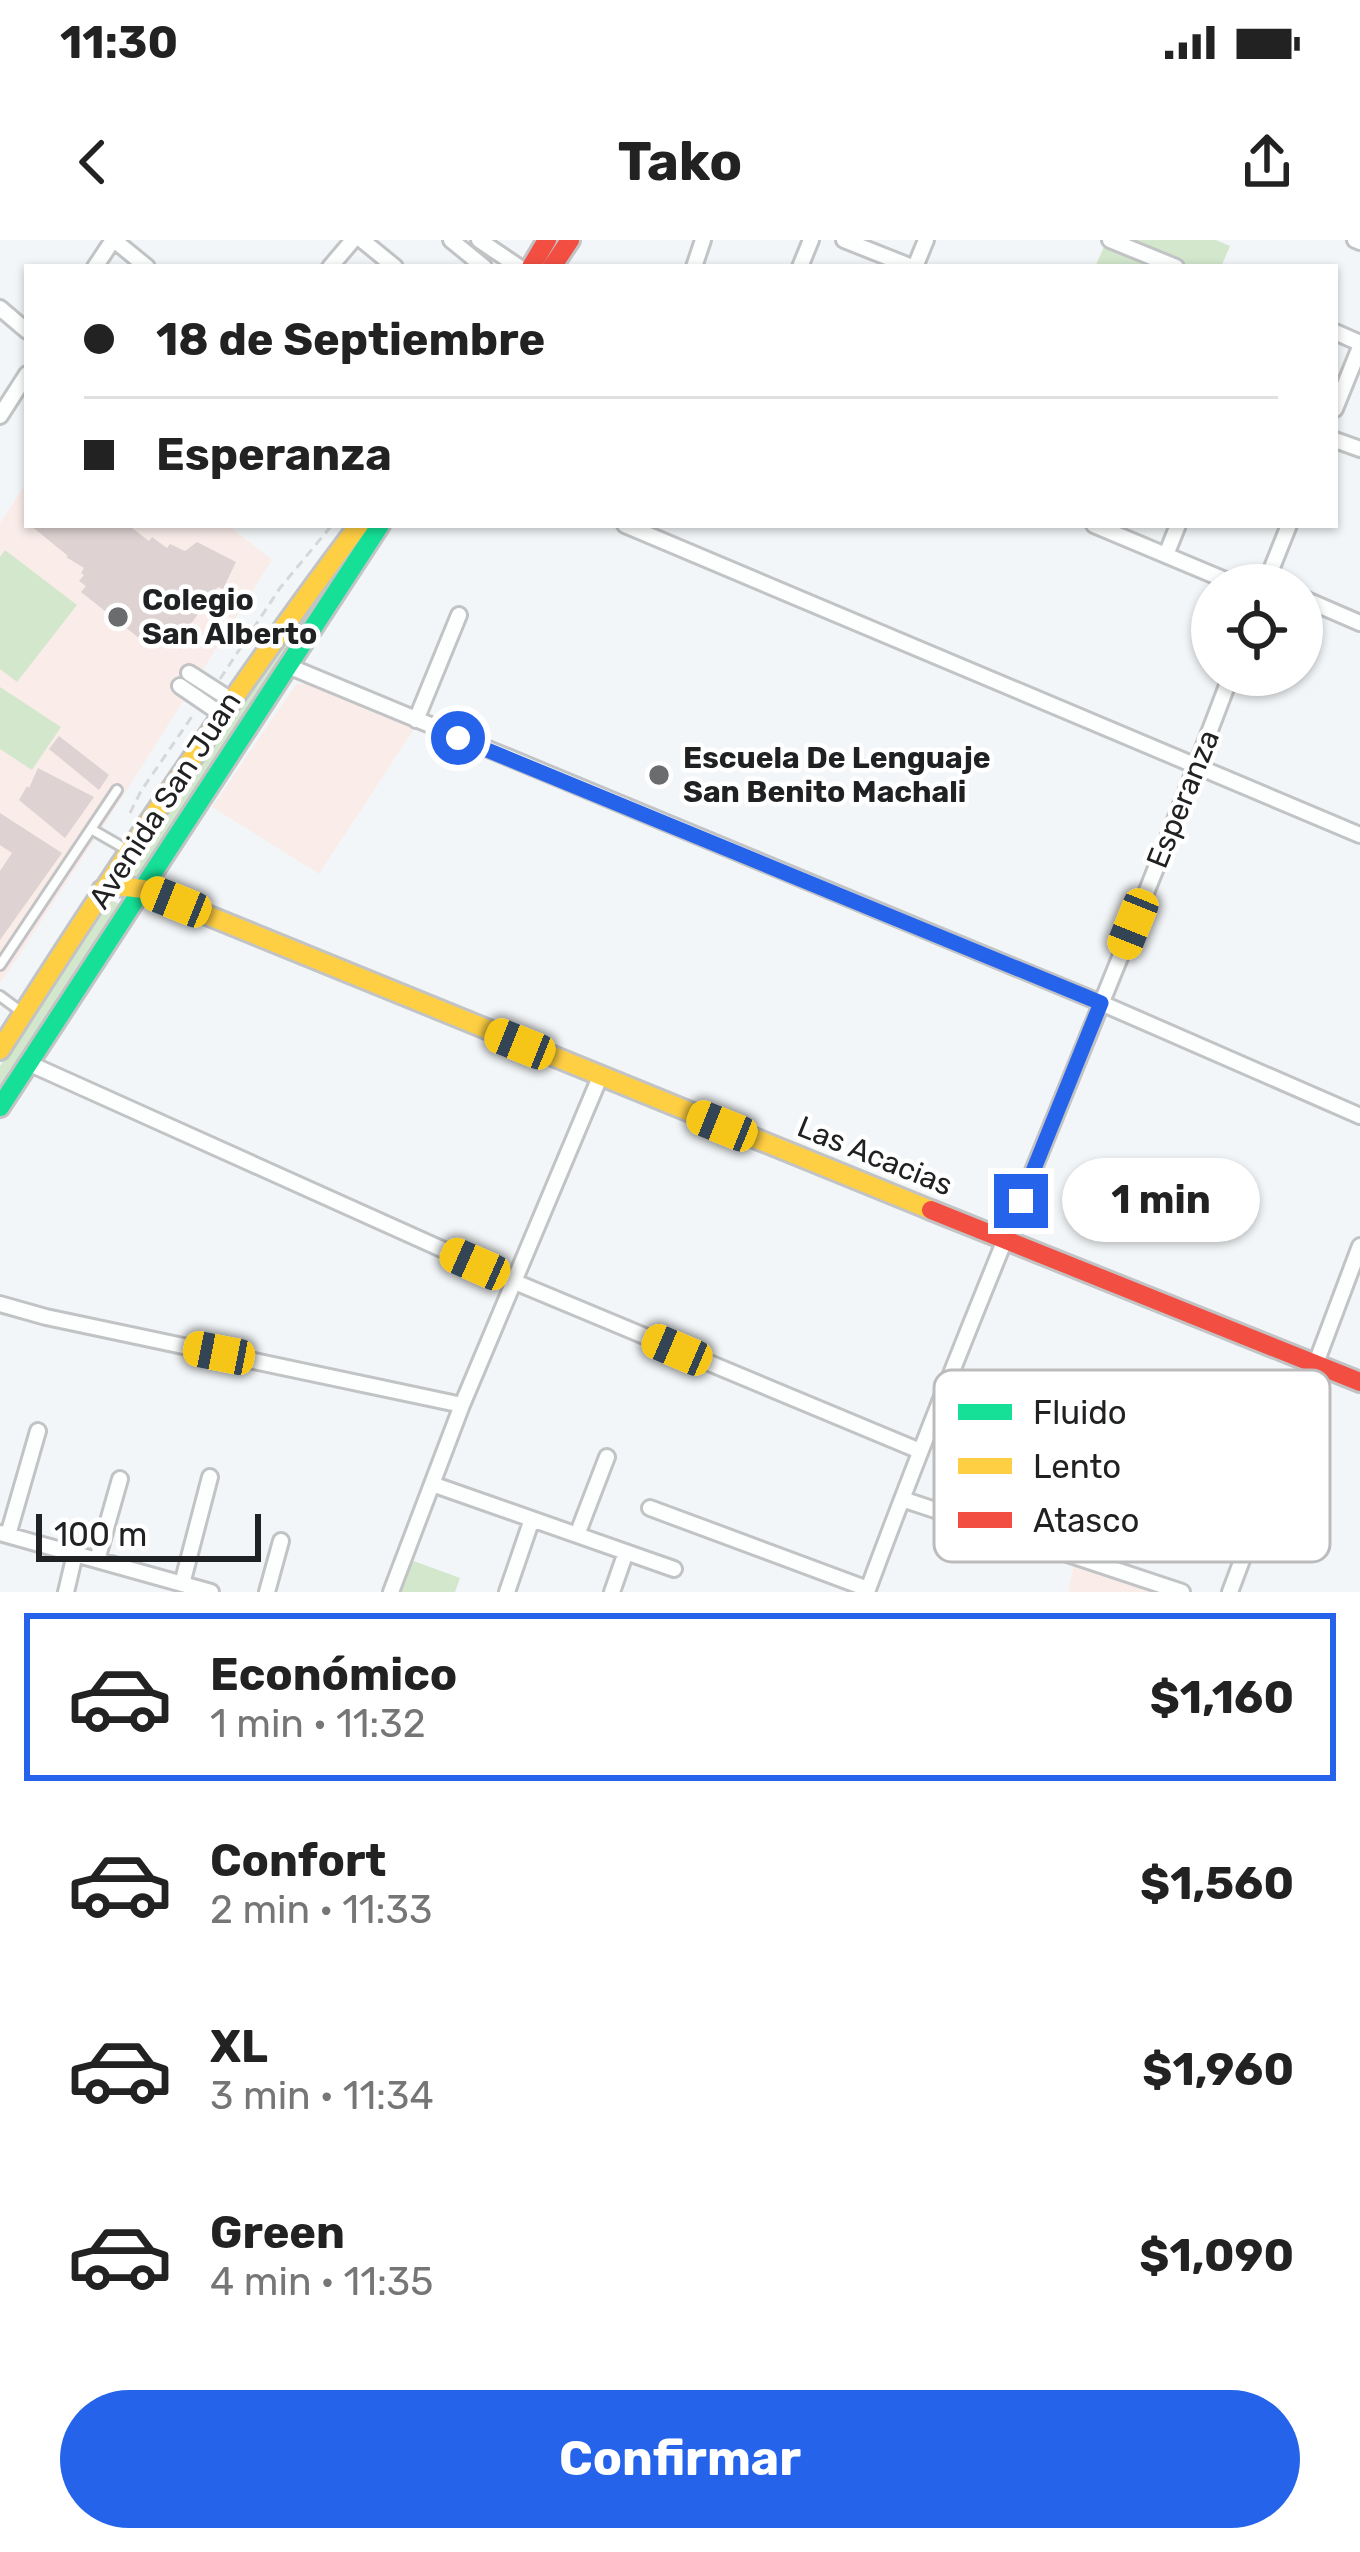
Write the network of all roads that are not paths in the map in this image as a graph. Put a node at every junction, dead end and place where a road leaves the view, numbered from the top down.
1 (113, 240) edge
2 (451, 240) edge
3 (479, 240) edge
4 (844, 240) edge
5 (1110, 240) edge
6 (367, 242) edge
7 (143, 264) edge
8 (334, 264) edge
9 (391, 264) edge
10 (480, 264) edge
11 (515, 264) edge
12 (906, 264) edge
13 (1169, 264) edge
14 (0, 308) edge
15 (24, 328) edge
16 (1360, 345) edge
17 (24, 379) edge
18 (1338, 402) edge
19 (0, 416) edge
20 (357, 528) edge
21 (378, 528) edge
22 (632, 528) edge
23 (1101, 528) edge
24 (1177, 528) edge
25 (1288, 528) edge
26 (1166, 555) junction
27 (1274, 564) edge
28 (1191, 566) edge
29 (304, 596) junction
30 (1323, 607) edge
31 (323, 612) junction
32 (459, 614) dead end
33 (1360, 622) edge
34 (288, 666) junction
35 (185, 679) dead end
36 (1223, 696) edge
37 (226, 707) junction
38 (416, 720) junction
39 (1196, 767) junction
40 (117, 790) dead end
41 (91, 829) junction
42 (1360, 835) edge
43 (130, 853) junction
44 (143, 889) junction
45 (102, 890) junction
46 (0, 964) edge
47 (0, 996) edge
48 (1101, 1003) junction
49 (24, 1013) junction
50 (0, 1050) edge
51 (28, 1063) junction
52 (600, 1077) junction
53 (2, 1104) edge
54 (1360, 1116) edge
55 (1005, 1241) junction
56 (1360, 1246) edge
57 (515, 1282) junction
58 (0, 1304) edge
59 (1314, 1365) junction
60 (951, 1370) edge
61 (1312, 1370) edge
62 (1328, 1370) edge
63 (1330, 1371) edge
64 (1360, 1382) edge
65 (462, 1405) junction
66 (934, 1415) edge
67 (38, 1431) dead end
68 (920, 1451) junction
69 (607, 1457) dead end
70 (210, 1477) dead end
71 (120, 1479) dead end
72 (432, 1484) junction
73 (902, 1499) junction
74 (650, 1508) dead end
75 (934, 1510) edge
76 (532, 1519) junction
77 (577, 1534) junction
78 (2, 1535) edge
79 (281, 1541) dead end
80 (626, 1552) junction
81 (75, 1554) junction
82 (98, 1560) junction
83 (1092, 1562) edge
84 (1241, 1562) edge
85 (674, 1569) dead end
86 (173, 1585) edge
87 (867, 1591) edge
88 (65, 1592) edge
89 (212, 1592) edge
90 (267, 1592) edge
91 (391, 1592) edge
92 (507, 1592) edge
93 (612, 1592) edge
94 (1182, 1592) edge
95 (1230, 1592) edge

1 - 7 street
2 - 10 street
3 - 11 street
4 - 12 street
5 - 13 street
6 - 8 street
6 - 9 street
14 - 15 street
16 - 18 street
17 - 19 street
20 - 29 main road, Avenida San Juan
21 - 31 main road, Avenida San Juan
22 - 39 street
23 - 26 street
24 - 26 street
25 - 27 street
26 - 28 street
29 - 31 main road
29 - 37 main road, Avenida San Juan
30 - 33 street
31 - 34 main road, Avenida San Juan
32 - 38 street
34 - 38 street
34 - 44 main road, Avenida San Juan
35 - 37 street
36 - 39 street, Esperanza
37 - 43 main road, Avenida San Juan
38 - 48 street
39 - 42 street
39 - 48 street, Esperanza
40 - 41 lane
41 - 43 lane
41 - 46 lane
43 - 45 main road, Avenida San Juan
44 - 45 main road, Las Acacias
44 - 51 main road, Avenida San Juan
44 - 52 main road, Las Acacias
45 - 49 main road, Avenida San Juan
47 - 49 lane
48 - 54 street
48 - 55 street, Esperanza
49 - 50 main road, Avenida San Juan
51 - 53 main road, Avenida San Juan
51 - 57 street
52 - 55 main road, Las Acacias
52 - 57 street
55 - 59 main road, Las Acacias
55 - 60 street, Esperanza
56 - 59 street
57 - 65 street
57 - 68 street
58 - 65 street
59 - 61 street
59 - 62 main road, Las Acacias
63 - 64 main road, Las Acacias
65 - 72 street
66 - 68 street, Esperanza
67 - 78 street
68 - 73 street, Esperanza
69 - 77 street
70 - 86 street
71 - 82 street
72 - 76 street
72 - 91 street
73 - 75 street
73 - 87 street, Esperanza
74 - 87 street
76 - 77 street
76 - 92 street
77 - 80 street
78 - 81 street
79 - 90 street
80 - 85 street
80 - 93 street
81 - 82 street
81 - 88 street
82 - 86 street
83 - 94 street
84 - 95 street
86 - 89 street

